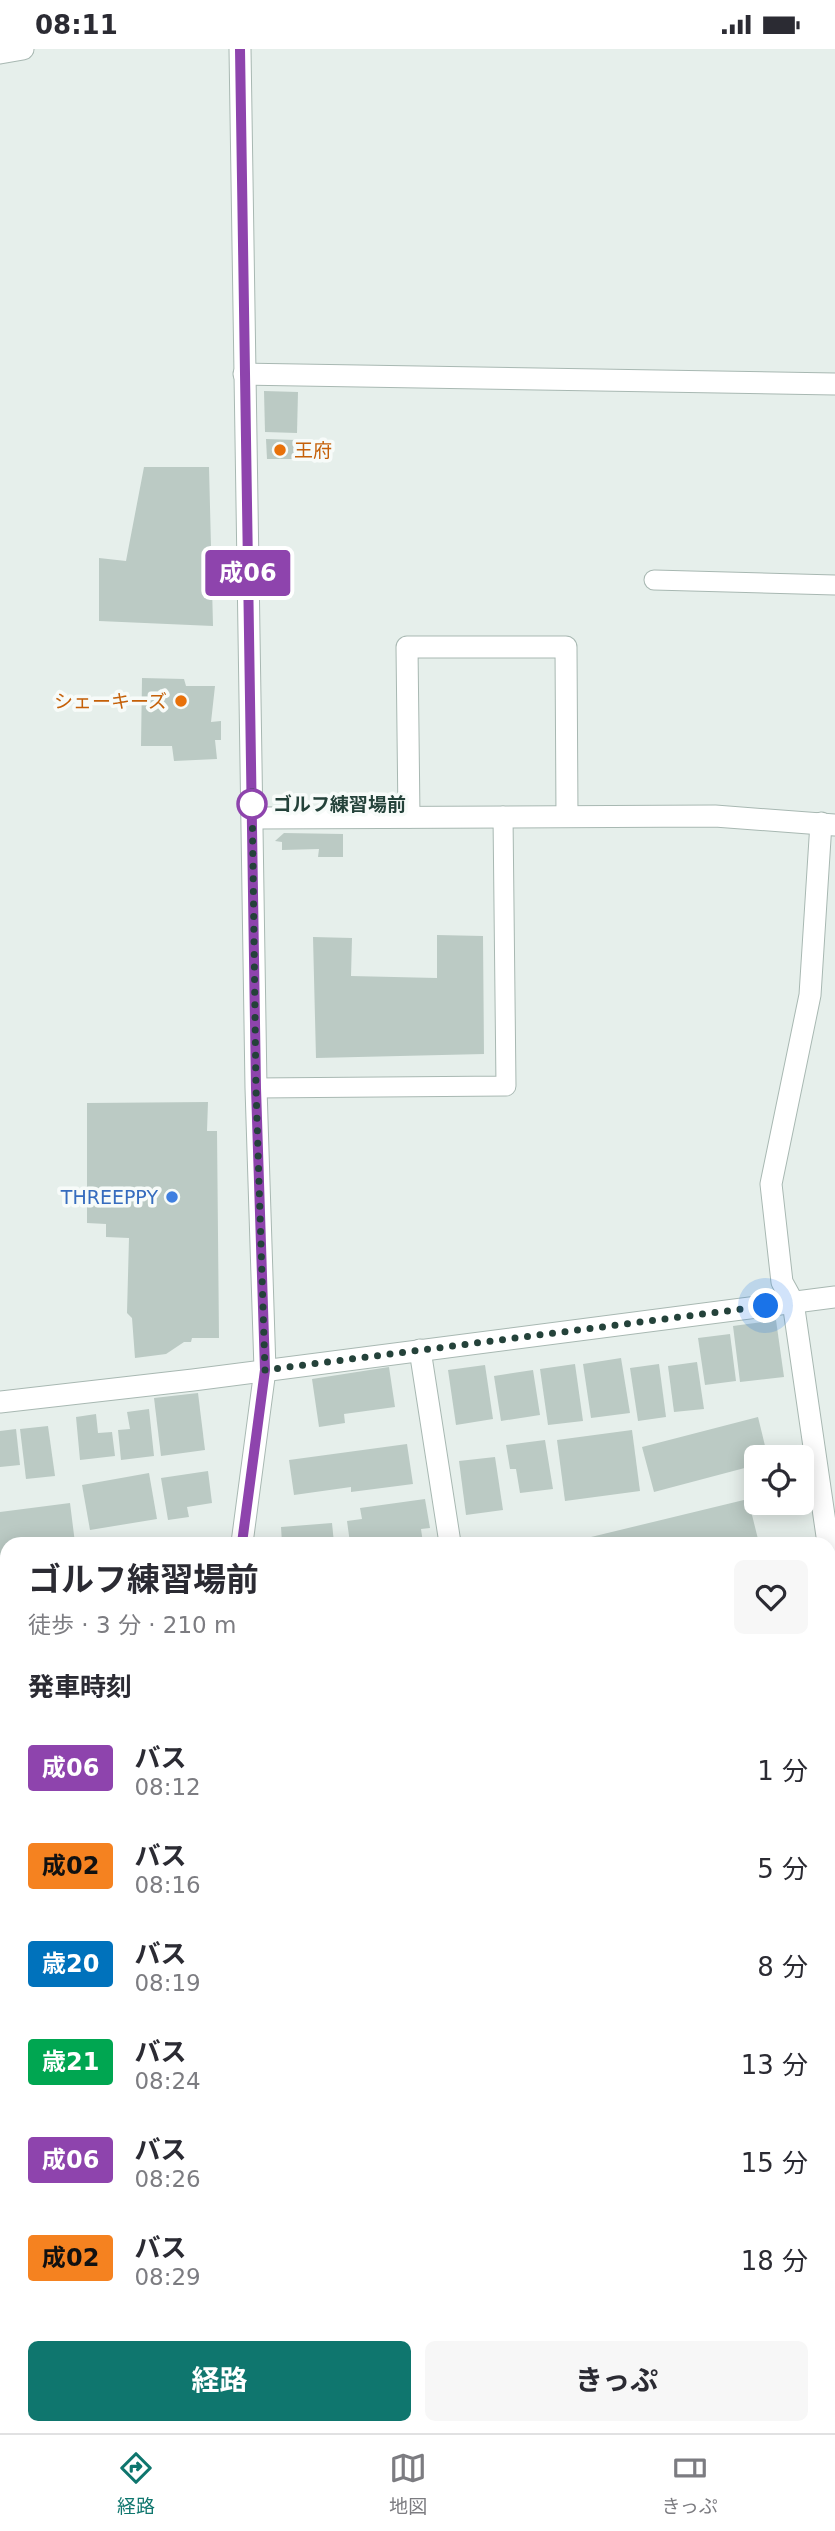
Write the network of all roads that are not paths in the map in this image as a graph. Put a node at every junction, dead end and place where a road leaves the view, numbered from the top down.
1 (23, 49) edge
2 (240, 49) edge
3 (0, 53) edge
4 (244, 374) junction
5 (835, 384) edge
6 (654, 580) dead end
7 (835, 585) edge
8 (503, 816) junction
9 (567, 816) junction
10 (409, 817) junction
11 (253, 818) junction
12 (828, 824) edge
13 (256, 1088) junction
14 (835, 1297) edge
15 (793, 1302) junction
16 (420, 1350) junction
17 (265, 1370) junction
18 (0, 1402) edge
19 (243, 1537) edge
20 (449, 1537) edge
21 (827, 1537) edge

1 - 3 street
2 - 4 street
4 - 5 street
4 - 11 street
6 - 7 lane
8 - 9 street
8 - 10 street
8 - 13 lane
9 - 10 street
9 - 12 street
10 - 11 street
11 - 13 street
12 - 15 street
13 - 17 street
14 - 15 street
15 - 16 street
15 - 21 street
16 - 17 street
16 - 20 street
17 - 18 street
17 - 19 street

